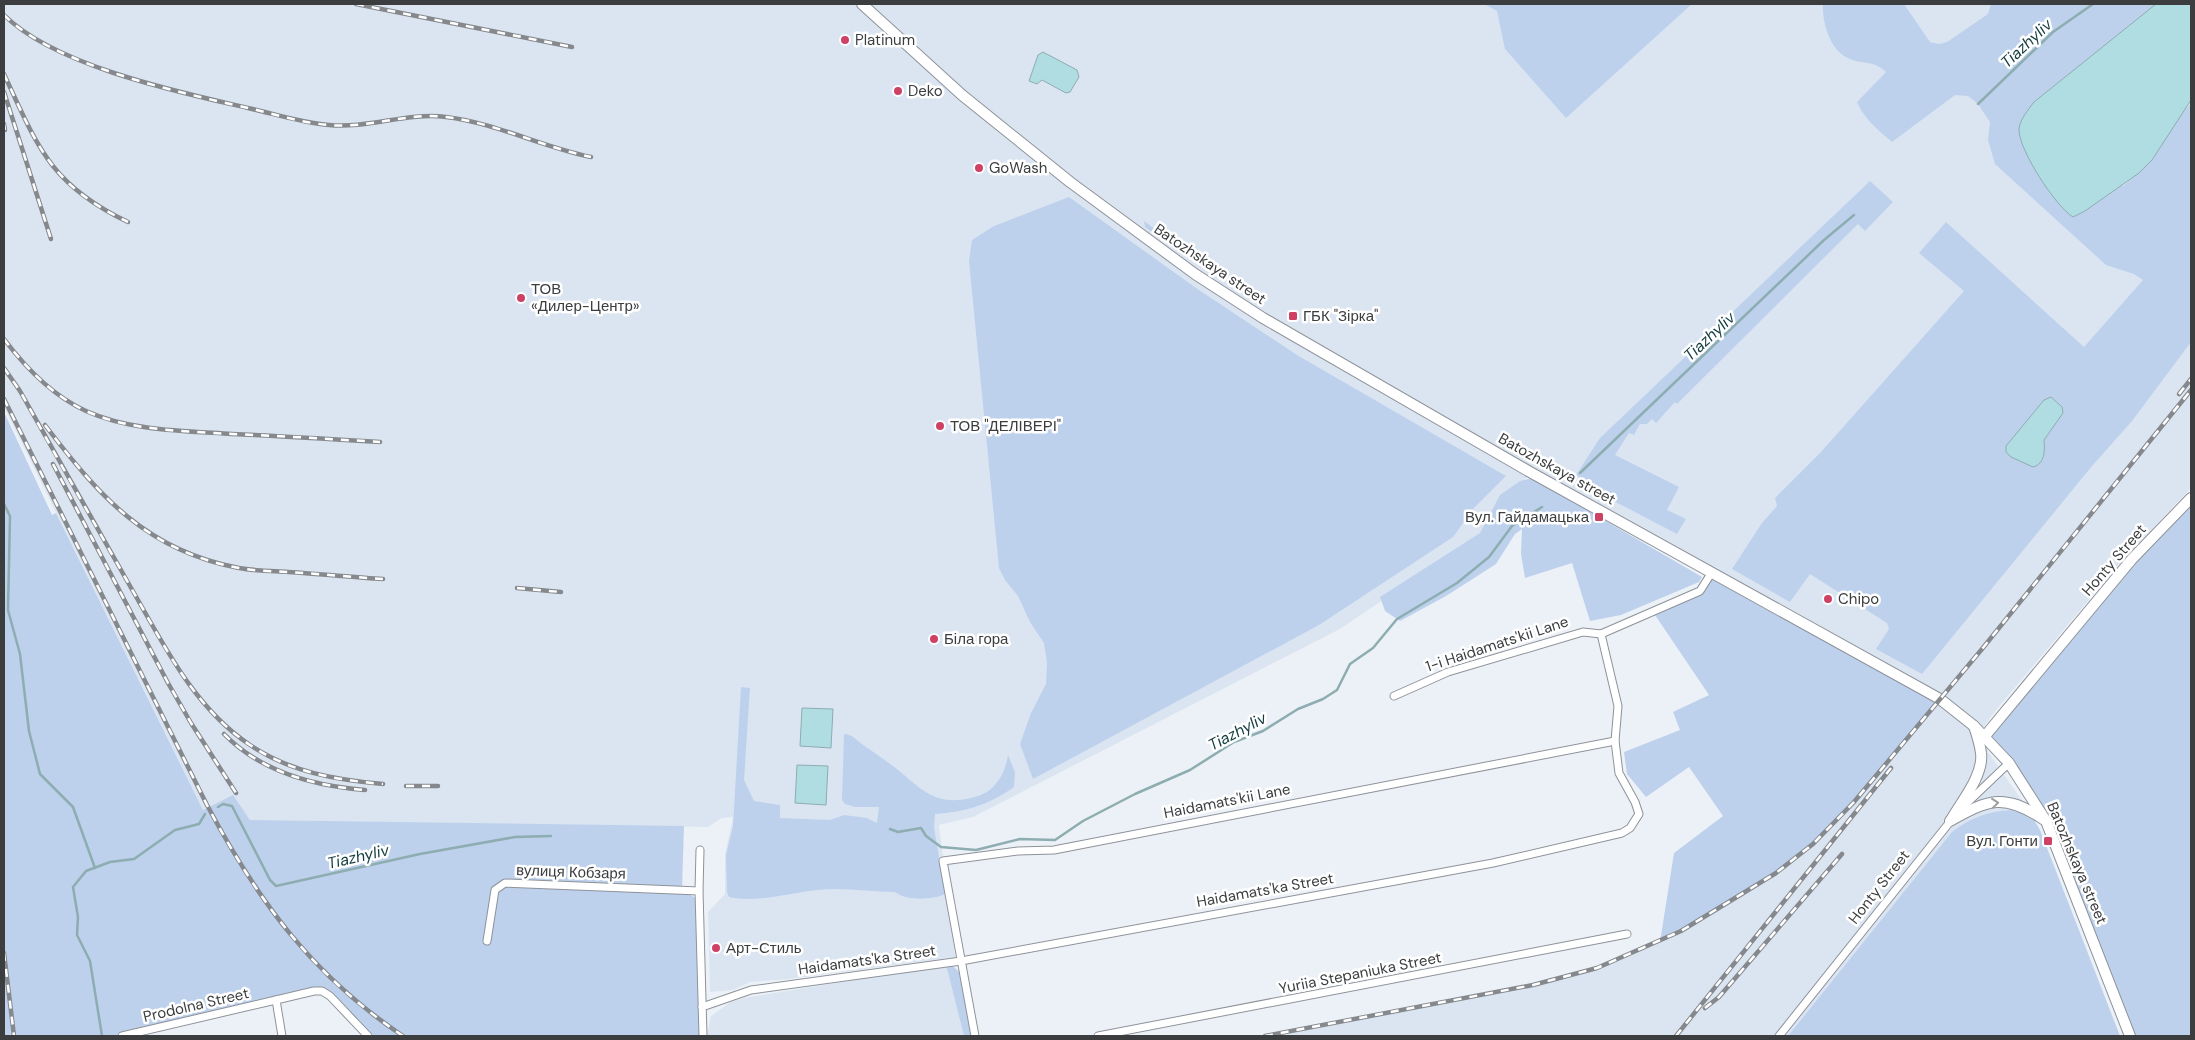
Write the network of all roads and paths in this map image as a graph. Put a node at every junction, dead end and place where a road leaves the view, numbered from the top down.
1 (862, 4) edge
2 (2191, 498) edge
3 (1712, 572) junction
4 (1601, 634) junction
5 (1394, 696) dead end
6 (1974, 726) junction
7 (1984, 736) junction
8 (1615, 741) junction
9 (2009, 763) junction
10 (1950, 821) junction
11 (2046, 821) junction
12 (700, 850) dead end
13 (699, 891) junction
14 (1627, 934) dead end
15 (487, 941) dead end
16 (961, 960) junction
17 (276, 1000) junction
18 (702, 1007) junction
19 (122, 1036) edge
20 (282, 1036) edge
21 (368, 1036) edge
22 (703, 1036) edge
23 (975, 1036) edge
24 (1098, 1036) edge
25 (1779, 1036) edge
26 (2130, 1036) edge

1 - 3 street, Batozhskaya street
2 - 7 street, Honty Street
3 - 4 street, 1-i Haidamats'kii Lane
3 - 6 street, Batozhskaya street
4 - 5 street, 1-i Haidamats'kii Lane
4 - 8 street, Haidamats'ka Street
6 - 7 street, Batozhskaya street
6 - 10 street
7 - 9 street, Batozhskaya street
8 - 16 street, Haidamats'ka Street
8 - 16 street, Haidamats'kii Lane
9 - 10 street, Honty Street
9 - 11 street, Batozhskaya street
10 -> 11 street
10 - 25 street, Honty Street
11 - 26 street, Batozhskaya street
12 - 13 street
13 - 15 street, вулиця Кобзаря
13 - 18 street
14 - 24 street, Yuriia Stepaniuka Street
16 - 18 street, Haidamats'ka Street
16 - 23 street
17 - 19 street, Prodolna Street
17 - 20 street
17 - 21 street, Prodolna Street
18 - 22 street

